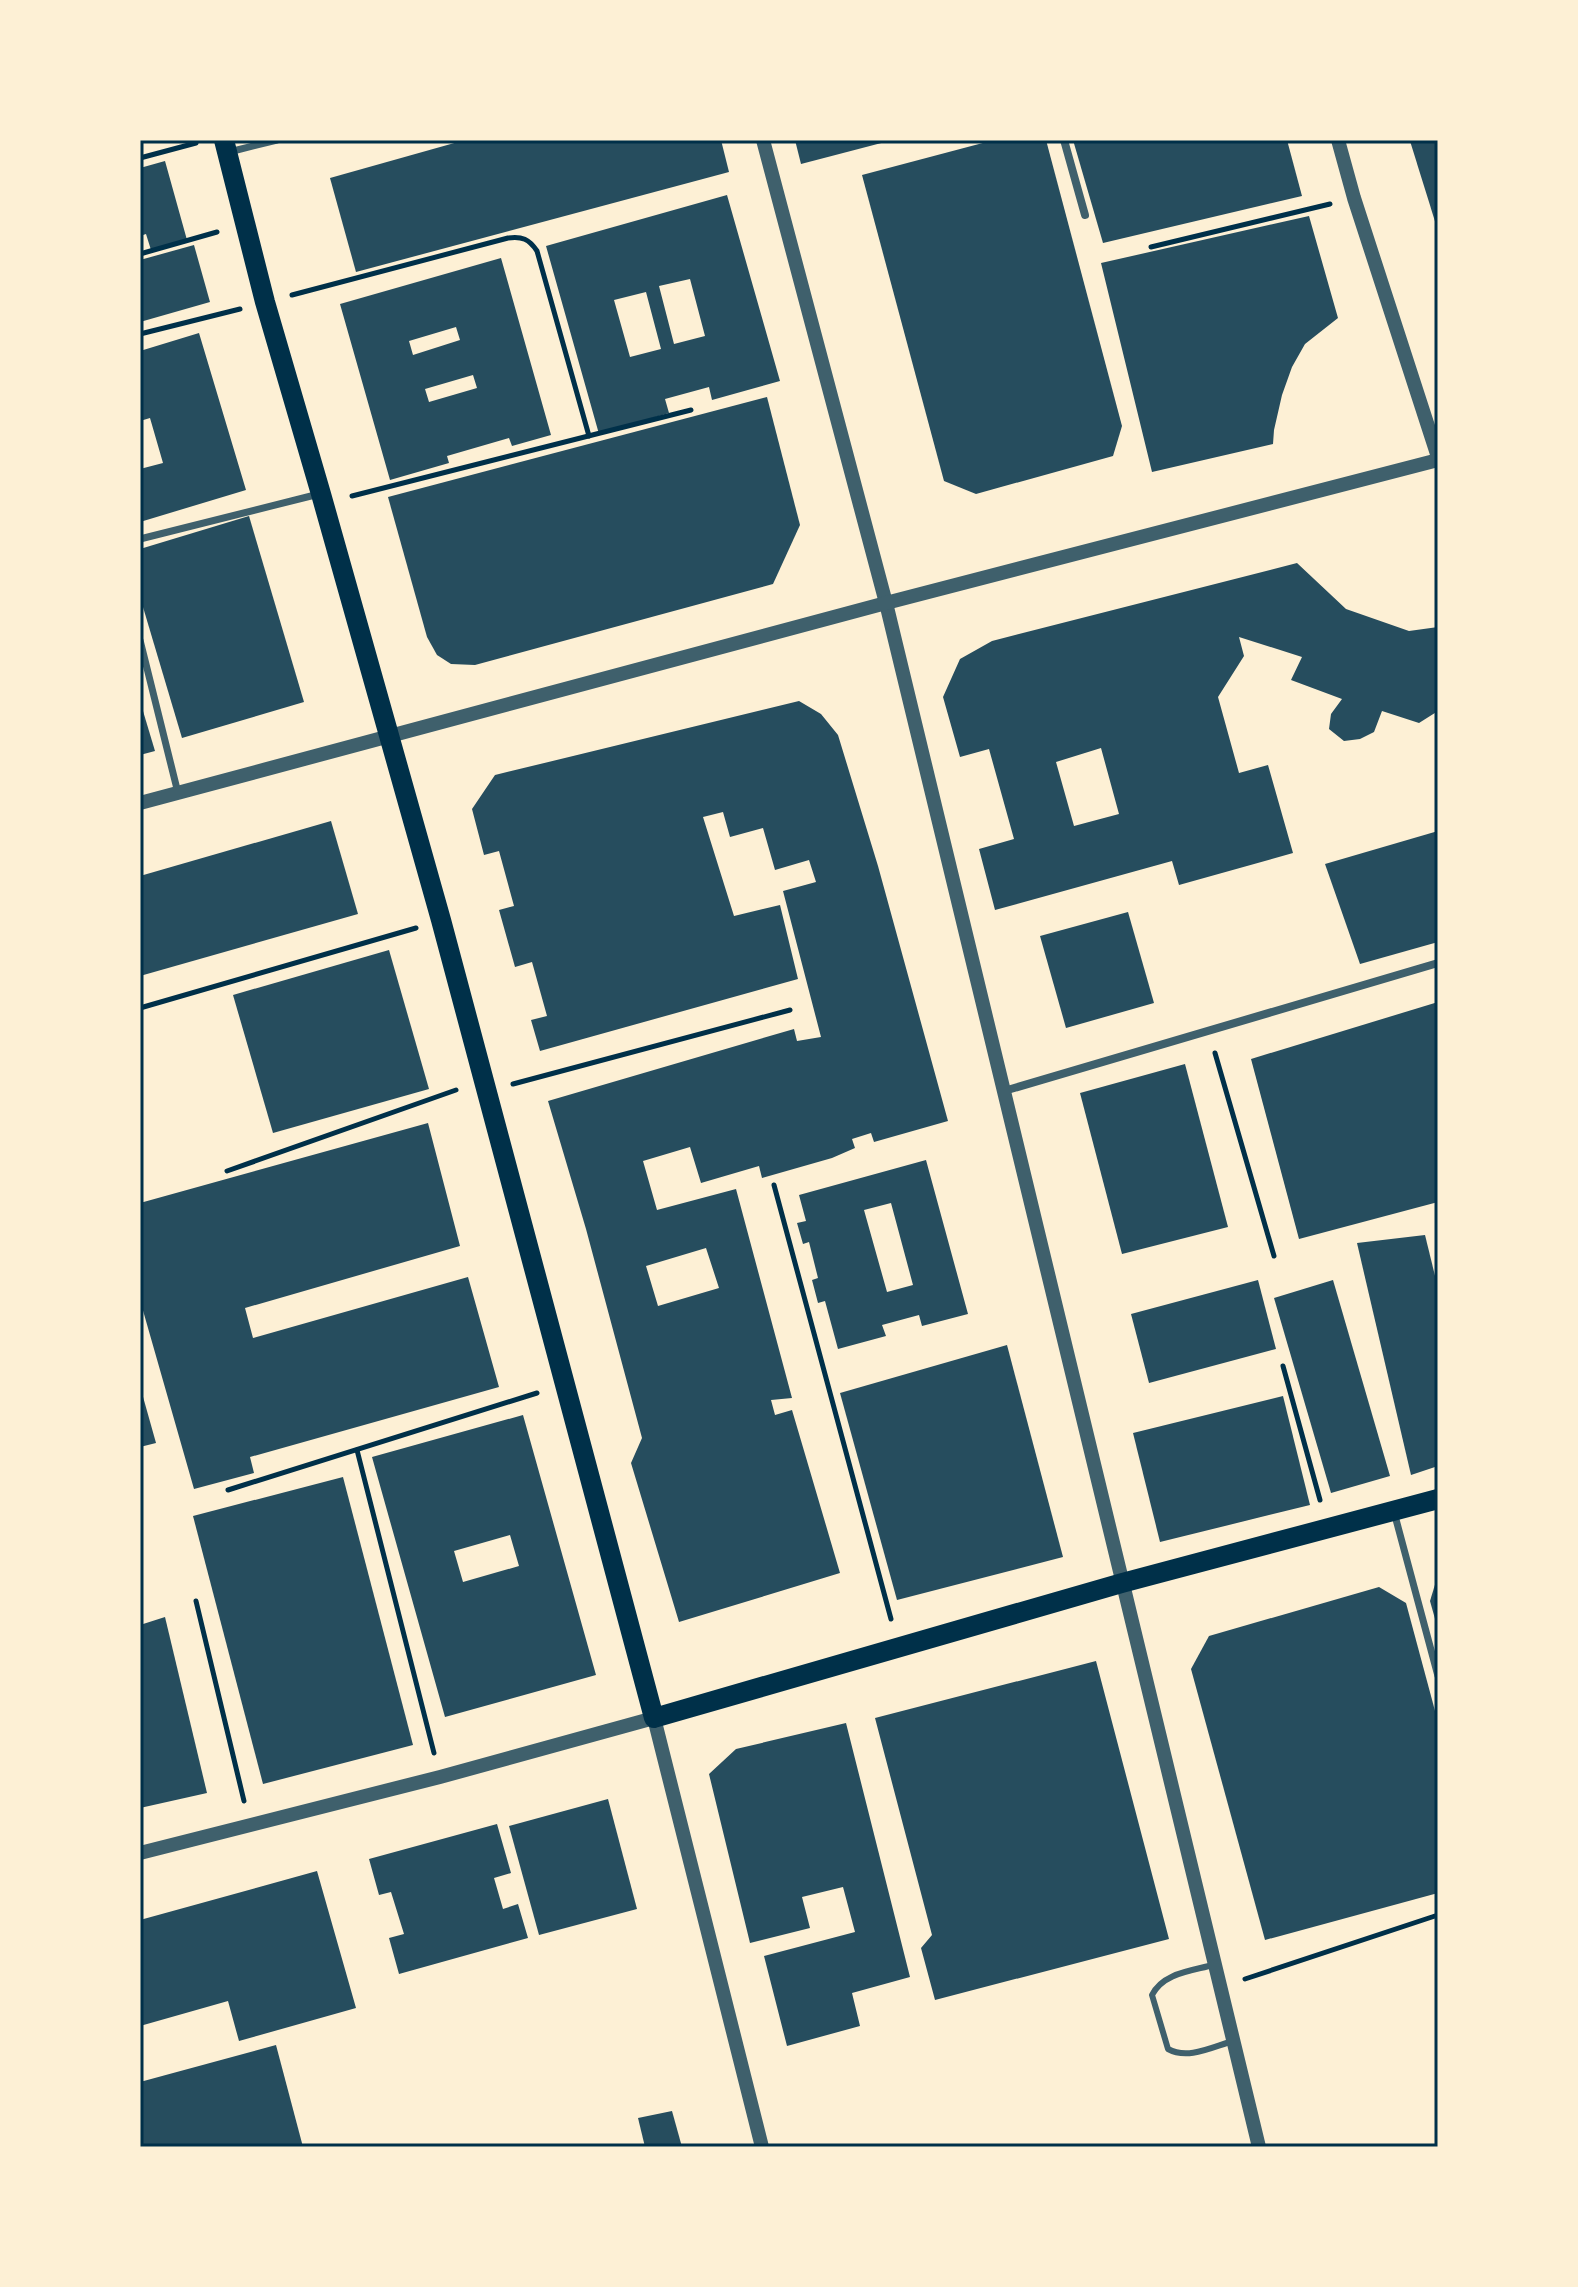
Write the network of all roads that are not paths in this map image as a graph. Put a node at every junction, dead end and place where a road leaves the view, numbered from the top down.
1 (277, 140) edge
2 (763, 140) edge
3 (1064, 140) edge
4 (1339, 140) edge
5 (226, 146) edge
6 (1085, 215) dead end
7 (1438, 458) edge
8 (322, 499) junction
9 (140, 539) edge
10 (886, 603) junction
11 (140, 640) edge
12 (389, 736) junction
13 (178, 793) junction
14 (140, 803) edge
15 (1438, 963) edge
16 (1004, 1091) junction
17 (1438, 1499) edge
18 (1394, 1510) junction
19 (1122, 1583) junction
20 (1438, 1676) edge
21 (654, 1718) junction
22 (140, 1853) edge
23 (1215, 1964) junction
24 (1233, 2041) junction
25 (762, 2147) edge
26 (1259, 2147) edge

1 - 5 street
2 - 10 street
3 - 6 street
4 - 7 street
5 - 8 main road
7 - 10 street
8 - 9 street
8 - 12 main road
10 - 12 street
10 - 16 street
11 - 13 street
12 - 13 street
12 - 21 main road
13 - 14 street
15 - 16 street
16 - 19 street
17 - 18 main road
18 - 19 main road
18 - 20 street
19 - 21 main road
19 - 23 street
21 - 22 street
21 - 25 street
23 - 24 street
23 - 24 lane
24 - 26 street

